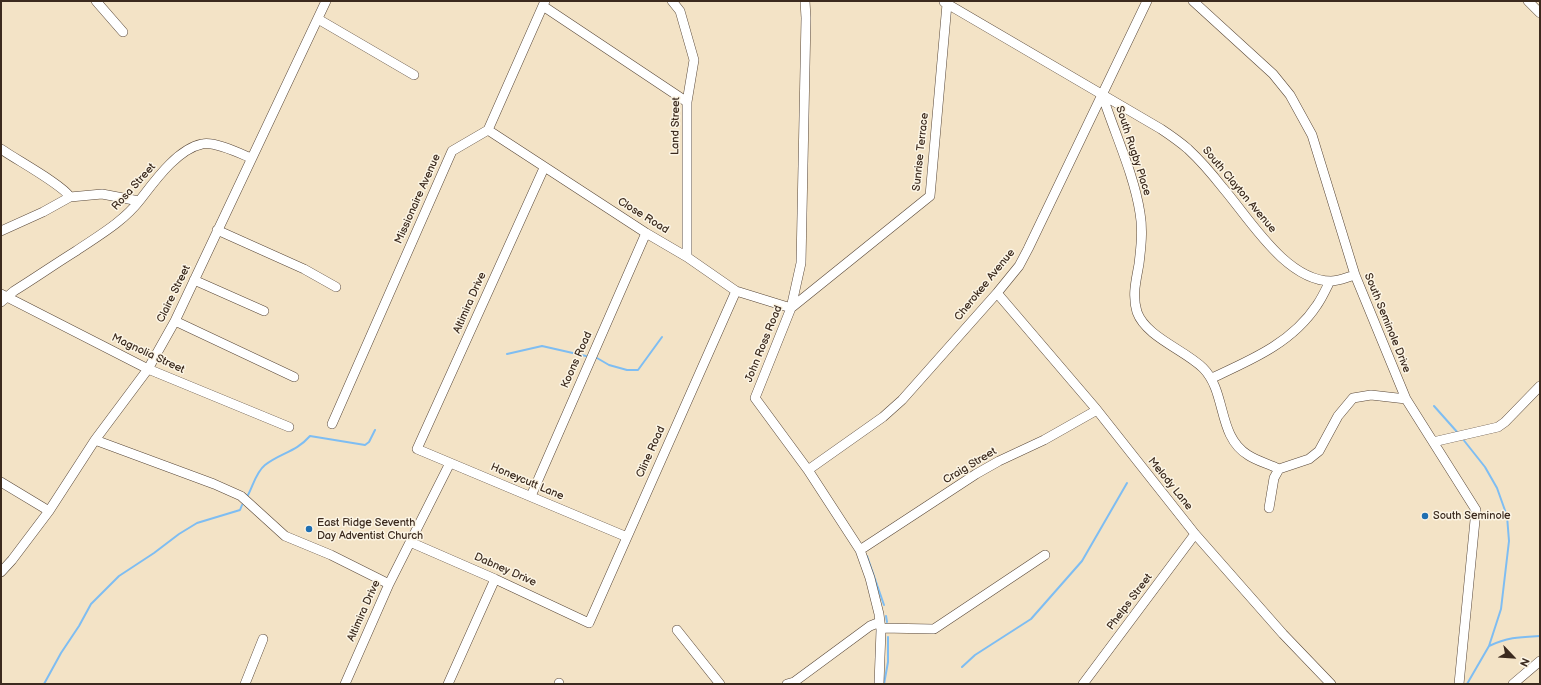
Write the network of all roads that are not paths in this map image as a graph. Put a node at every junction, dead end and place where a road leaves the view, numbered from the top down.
1 (96, 1) edge
2 (326, 1) edge
3 (672, 1) edge
4 (805, 1) edge
5 (1147, 1) edge
6 (1193, 1) edge
7 (1528, 1) edge
8 (945, 3) edge
9 (544, 4) edge
10 (1540, 13) edge
11 (318, 19) junction
12 (123, 32) dead end
13 (414, 75) dead end
14 (1102, 94) junction
15 (687, 102) junction
16 (488, 130) junction
17 (1, 149) edge
18 (250, 158) junction
19 (544, 168) junction
20 (70, 197) junction
21 (139, 201) junction
22 (217, 230) junction
23 (1, 232) edge
24 (646, 233) junction
25 (687, 256) junction
26 (1355, 275) junction
27 (194, 280) junction
28 (1330, 281) junction
29 (336, 287) dead end
30 (736, 291) junction
31 (997, 293) junction
32 (3, 298) edge
33 (791, 308) junction
34 (264, 311) dead end
35 (175, 321) junction
36 (148, 369) junction
37 (294, 377) dead end
38 (1212, 378) junction
39 (1540, 386) edge
40 (1406, 398) junction
41 (1097, 410) junction
42 (332, 424) dead end
43 (290, 427) dead end
44 (95, 440) junction
45 (1433, 442) junction
46 (417, 449) joint
47 (450, 463) junction
48 (1279, 469) junction
49 (808, 470) junction
50 (1, 482) edge
51 (531, 496) junction
52 (1269, 508) dead end
53 (49, 511) junction
54 (1195, 534) junction
55 (627, 537) junction
56 (410, 542) junction
57 (860, 550) junction
58 (1045, 555) dead end
59 (1, 572) edge
60 (495, 579) junction
61 (389, 584) junction
62 (589, 623) joint
63 (881, 625) junction
64 (677, 630) dead end
65 (263, 640) dead end
66 (1540, 661) edge
67 (245, 684) edge
68 (345, 684) edge
69 (448, 684) edge
70 (720, 684) edge
71 (787, 684) edge
72 (879, 684) edge
73 (1083, 684) edge
74 (1331, 684) edge
75 (1459, 684) edge
76 (1513, 684) edge

1 - 12 street
2 - 11 street, Claire Street
3 - 15 street, Land Street
4 - 33 street, John Ross Road
5 - 14 street, Cherokee Avenue
6 - 26 street, South Seminole Drive
7 - 10 street
8 - 14 street, South Clayton Avenue
8 - 33 street, Sunrise Terrace
9 - 15 street
9 - 16 street
11 - 13 street
11 - 18 street, Claire Street
14 - 28 street, South Clayton Avenue
14 - 31 street, Cherokee Avenue
14 - 38 street, South Rugby Place
15 - 25 street, Land Street
16 - 19 street, Close Road
16 - 42 street, Missionaire Avenue
17 - 20 street
18 - 21 street, Rosa Street
18 - 22 street, Claire Street
19 - 24 street, Close Road
19 - 46 street, Altimira Drive
20 - 21 street
20 - 23 street
21 - 32 street, Rosa Street
22 - 27 street, Claire Street
22 - 29 street
24 - 25 street, Close Road
24 - 51 street, Koons Road
25 - 30 street, Close Road
26 - 28 street, South Clayton Avenue
26 - 40 street, South Seminole Drive
27 - 34 street
27 - 35 street, Claire Street
28 - 38 street
30 - 33 street, Close Road
30 - 55 street, Cline Road
31 - 41 street, Melody Lane
31 - 49 street, Cherokee Avenue
32 - 36 street, Magnolia Street
33 - 49 street, John Ross Road
35 - 36 street, Claire Street
35 - 37 street
36 - 43 street, Magnolia Street
36 - 44 street, Claire Street
38 - 48 street, South Rugby Place
39 - 45 street
40 - 45 street, South Seminole Drive
40 - 48 street
41 - 54 street, Melody Lane
41 - 57 street, Craig Street
44 - 53 street, Claire Street
44 - 61 street
45 - 75 street, South Seminole Drive
46 - 47 street, Honeycutt Lane
47 - 51 street, Honeycutt Lane
47 - 56 street, Altimira Drive
48 - 52 street
49 - 57 street, John Ross Road
50 - 53 street
51 - 55 street, Honeycutt Lane
53 - 59 street, Claire Street
54 - 73 street, Phelps Street
54 - 74 street, Melody Lane
55 - 62 street, Cline Road
56 - 60 street, Dabney Drive
56 - 61 street, Altimira Drive
57 - 63 street, John Ross Road
58 - 63 street
60 - 62 street, Dabney Drive
60 - 69 street
61 - 68 street, Altimira Drive
63 - 71 street
63 - 72 street, John Ross Road
64 - 70 street
65 - 67 street
66 - 76 street

